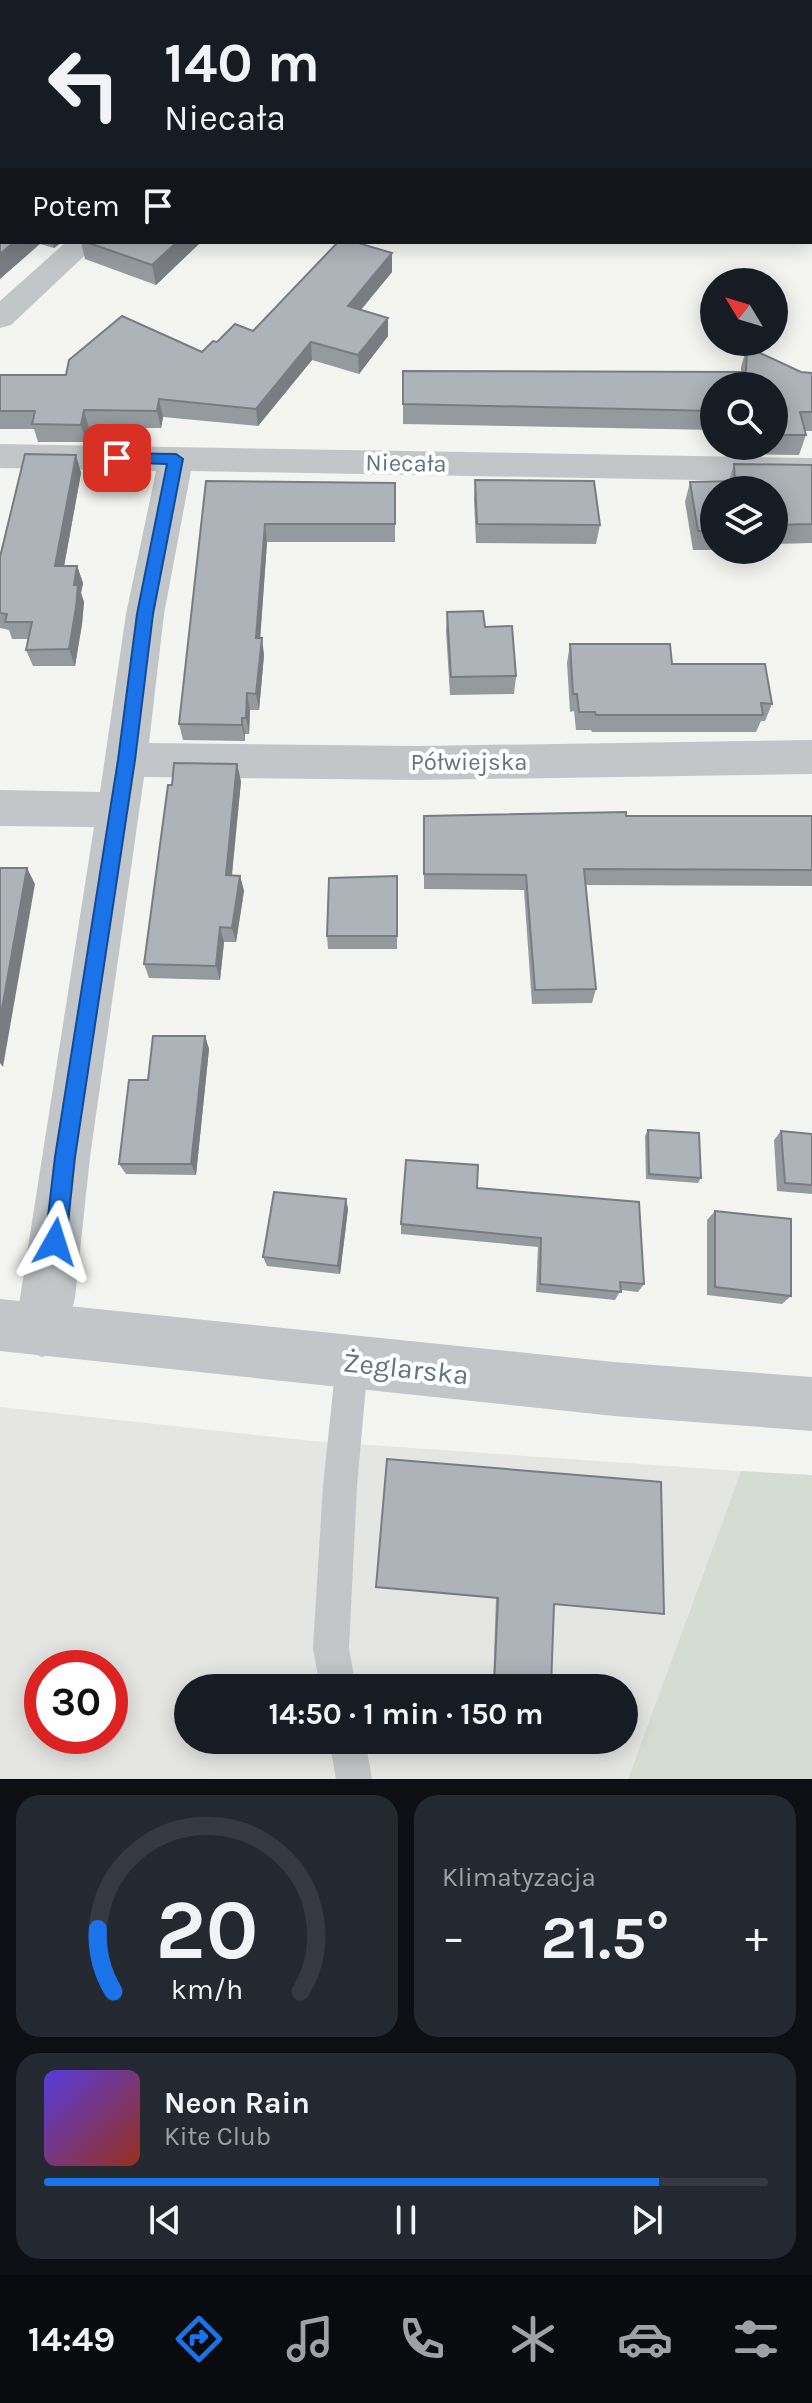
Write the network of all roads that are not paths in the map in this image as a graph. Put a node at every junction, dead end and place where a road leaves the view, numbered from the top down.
1 (82, 244) edge
2 (0, 318) edge
3 (0, 456) edge
4 (176, 459) junction
5 (812, 470) edge
6 (812, 757) edge
7 (126, 760) junction
8 (0, 808) edge
9 (118, 810) junction
10 (21, 1328) edge
11 (352, 1363) junction
12 (812, 1404) edge
13 (336, 1674) edge
14 (350, 1754) edge
15 (354, 1779) edge

1 - 2 street
3 - 4 street, Niecała
4 - 5 street, Niecała
4 - 7 street
6 - 7 street, Półwiejska
7 - 9 street
8 - 9 street
9 - 10 street
10 - 11 street, Żeglarska
11 - 12 street, Żeglarska
11 - 13 lane
14 - 15 lane

